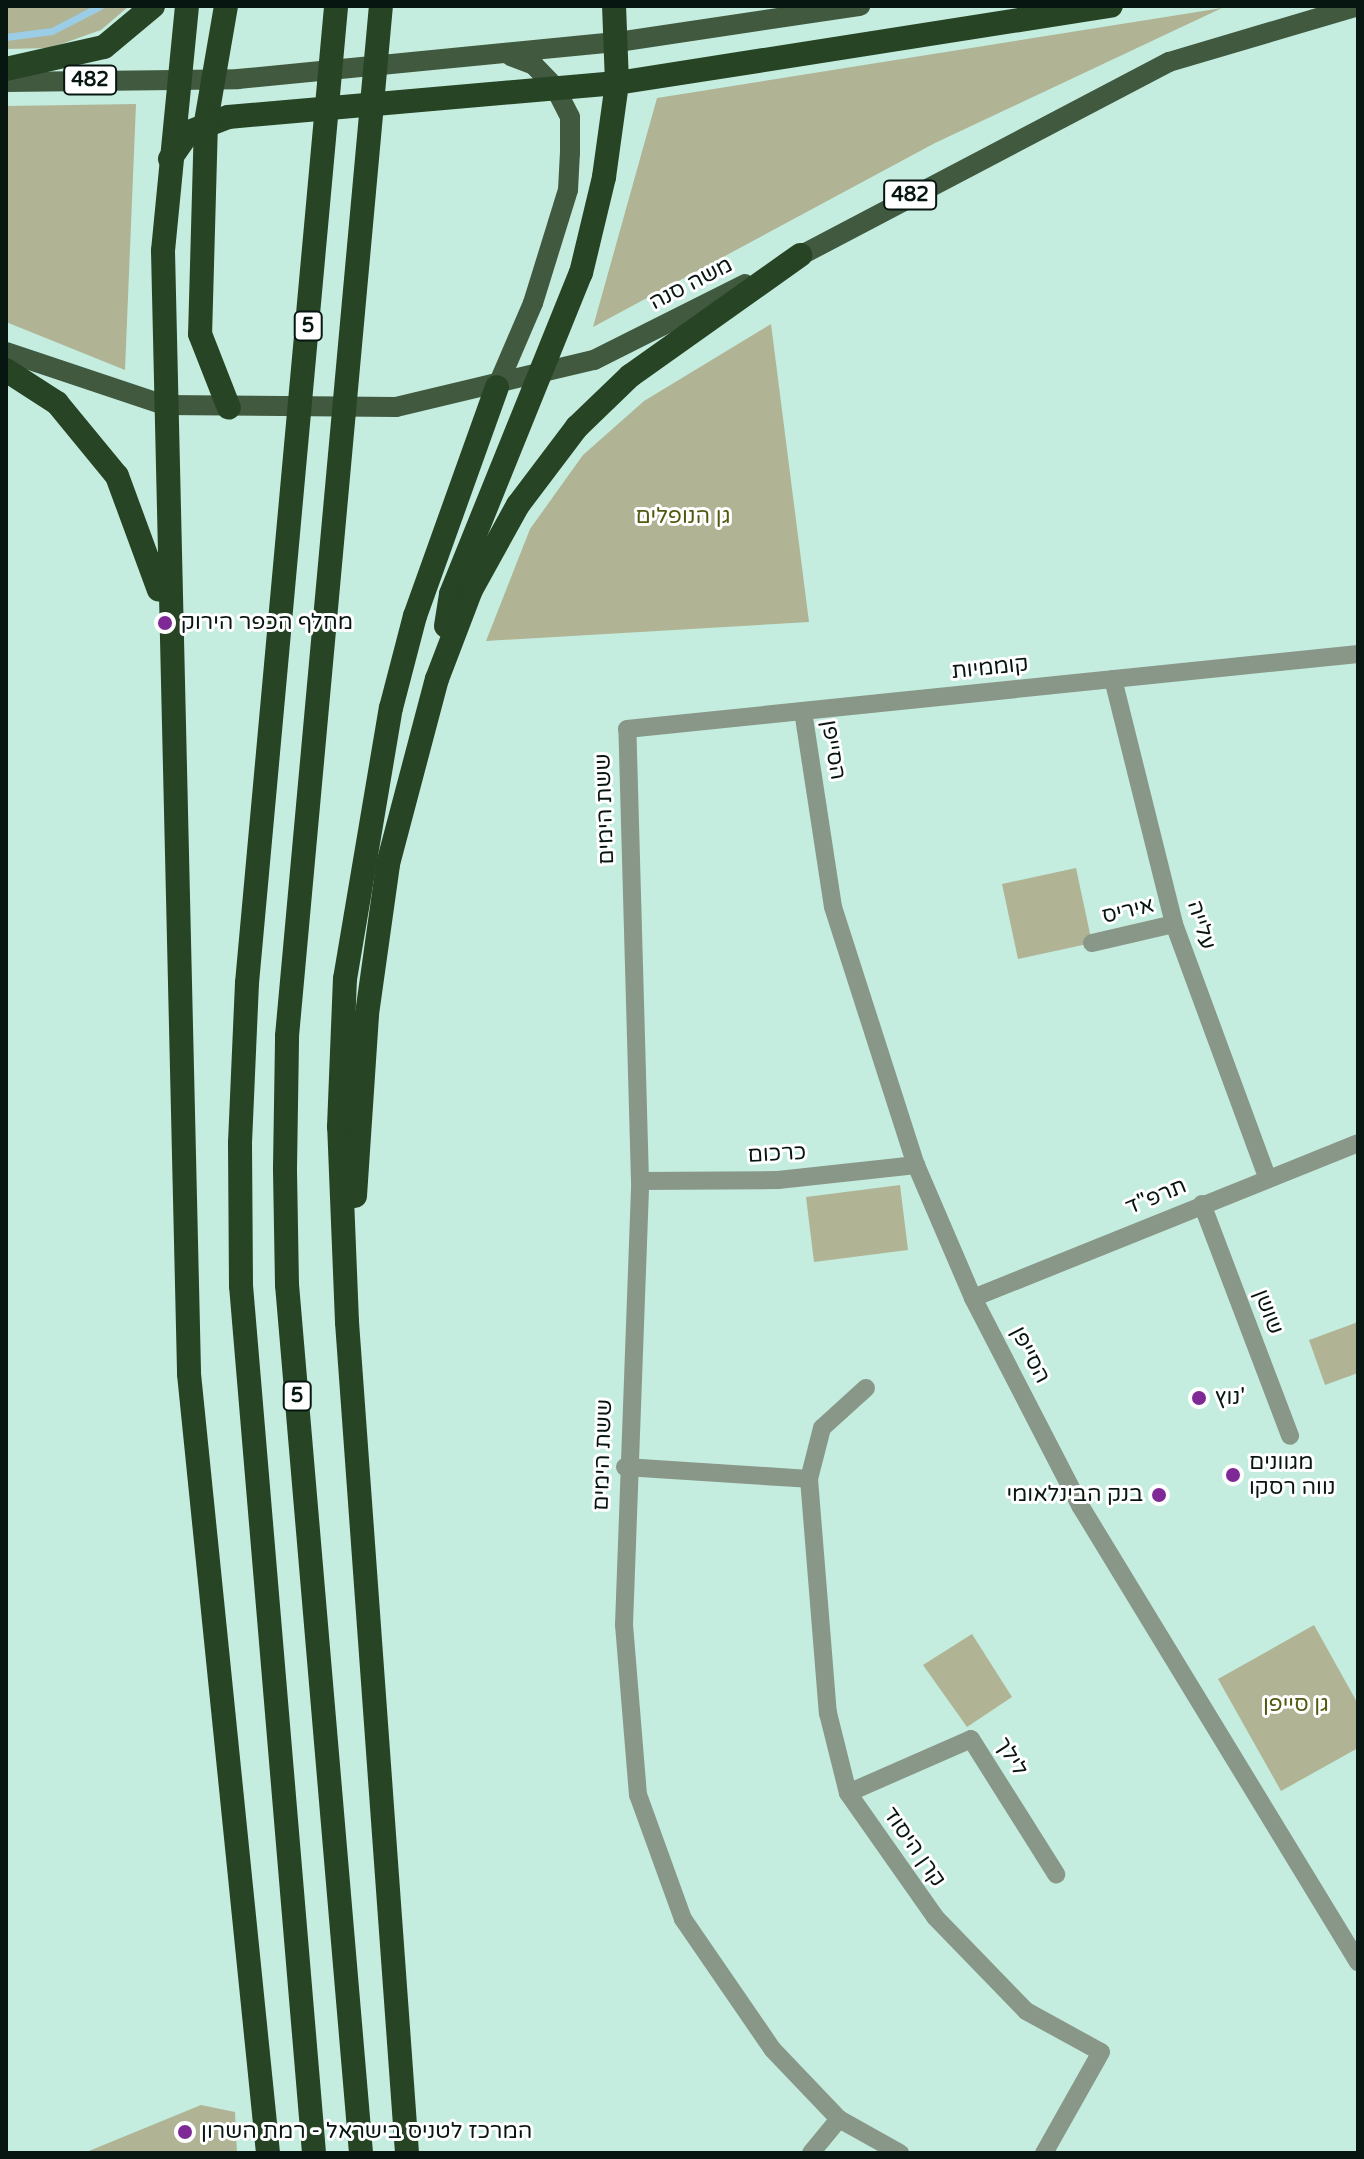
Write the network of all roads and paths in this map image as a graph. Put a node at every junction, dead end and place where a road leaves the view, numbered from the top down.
1 (153, 6) edge
2 (187, 6) edge
3 (226, 6) edge
4 (336, 6) edge
5 (381, 6) edge
6 (614, 6) edge
7 (860, 6) edge
8 (1111, 6) edge
9 (1358, 6) edge
10 (618, 42) junction
11 (505, 53) junction
12 (6, 69) edge
13 (175, 79) junction
14 (213, 79) junction
15 (6, 82) edge
16 (617, 83) junction
17 (555, 87) junction
18 (217, 120) junction
19 (169, 162) junction
20 (800, 255) junction
21 (6, 352) edge
22 (6, 370) edge
23 (541, 377) junction
24 (497, 387) junction
25 (164, 405) junction
26 (238, 410) junction
27 (169, 621) junction
28 (1358, 654) edge
29 (437, 679) junction
30 (1113, 679) junction
31 (803, 711) junction
32 (627, 729) joint
33 (1174, 924) junction
34 (1092, 943) dead end
35 (1358, 1143) edge
36 (916, 1165) junction
37 (1267, 1177) junction
38 (640, 1181) junction
39 (1202, 1204) junction
40 (973, 1298) junction
41 (347, 1322) junction
42 (866, 1388) dead end
43 (1290, 1436) dead end
44 (625, 1467) junction
45 (809, 1479) junction
46 (848, 1793) junction
47 (1056, 1874) dead end
48 (1358, 1962) edge
49 (839, 2119) junction
50 (268, 2153) edge
51 (314, 2153) edge
52 (361, 2153) edge
53 (407, 2153) edge
54 (811, 2153) edge
55 (900, 2153) edge
56 (1044, 2153) edge

1 - 12 highway
2 - 13 highway
3 - 14 highway
4 - 51 highway, 5
5 - 52 highway, 5
6 - 10 highway
7 - 10 main road, 482
8 - 16 highway
9 - 20 main road, משה סנה / 482
10 - 11 main road, 482
10 - 16 highway
11 - 14 main road, 482
11 - 17 main road
13 - 14 main road, 482
13 - 15 main road, 482
13 - 19 highway
14 - 18 highway
16 - 17 highway
16 - 23 highway
17 - 18 highway
17 - 24 main road
18 - 19 highway
18 - 26 highway
19 - 25 highway
20 - 23 main road, משה סנה / 482
20 - 29 highway
21 - 25 main road, משה סנה / 482
22 - 27 highway
23 - 24 main road, משה סנה / 482
23 - 29 highway
24 - 26 main road, משה סנה / 482
24 - 41 highway
25 - 26 main road, משה סנה / 482
25 - 27 highway
27 - 50 highway
28 - 30 street, קוממיות
29 - 41 highway
30 - 31 street, קוממיות
30 - 33 street, עלייה
31 - 32 street, קוממיות
31 - 36 street, הסייפן
32 - 38 street, ששת הימים
33 - 34 street, איריס
33 - 37 street, עלייה
35 - 37 street, תרפ"ד
36 - 38 street, כרכום
36 - 40 street, הסייפן
37 - 39 street, תרפ"ד
38 - 44 street, ששת הימים
39 - 40 street, תרפ"ד
39 - 43 street, שושן
40 - 48 street, הסייפן
41 - 53 highway
42 - 45 street, קרן היסוד
44 - 45 street
44 - 49 street, ששת הימים
45 - 46 street, קרן היסוד
46 - 47 street, לילך
46 - 56 street, קרן היסוד
49 - 54 street
49 - 55 street, ששת הימים

